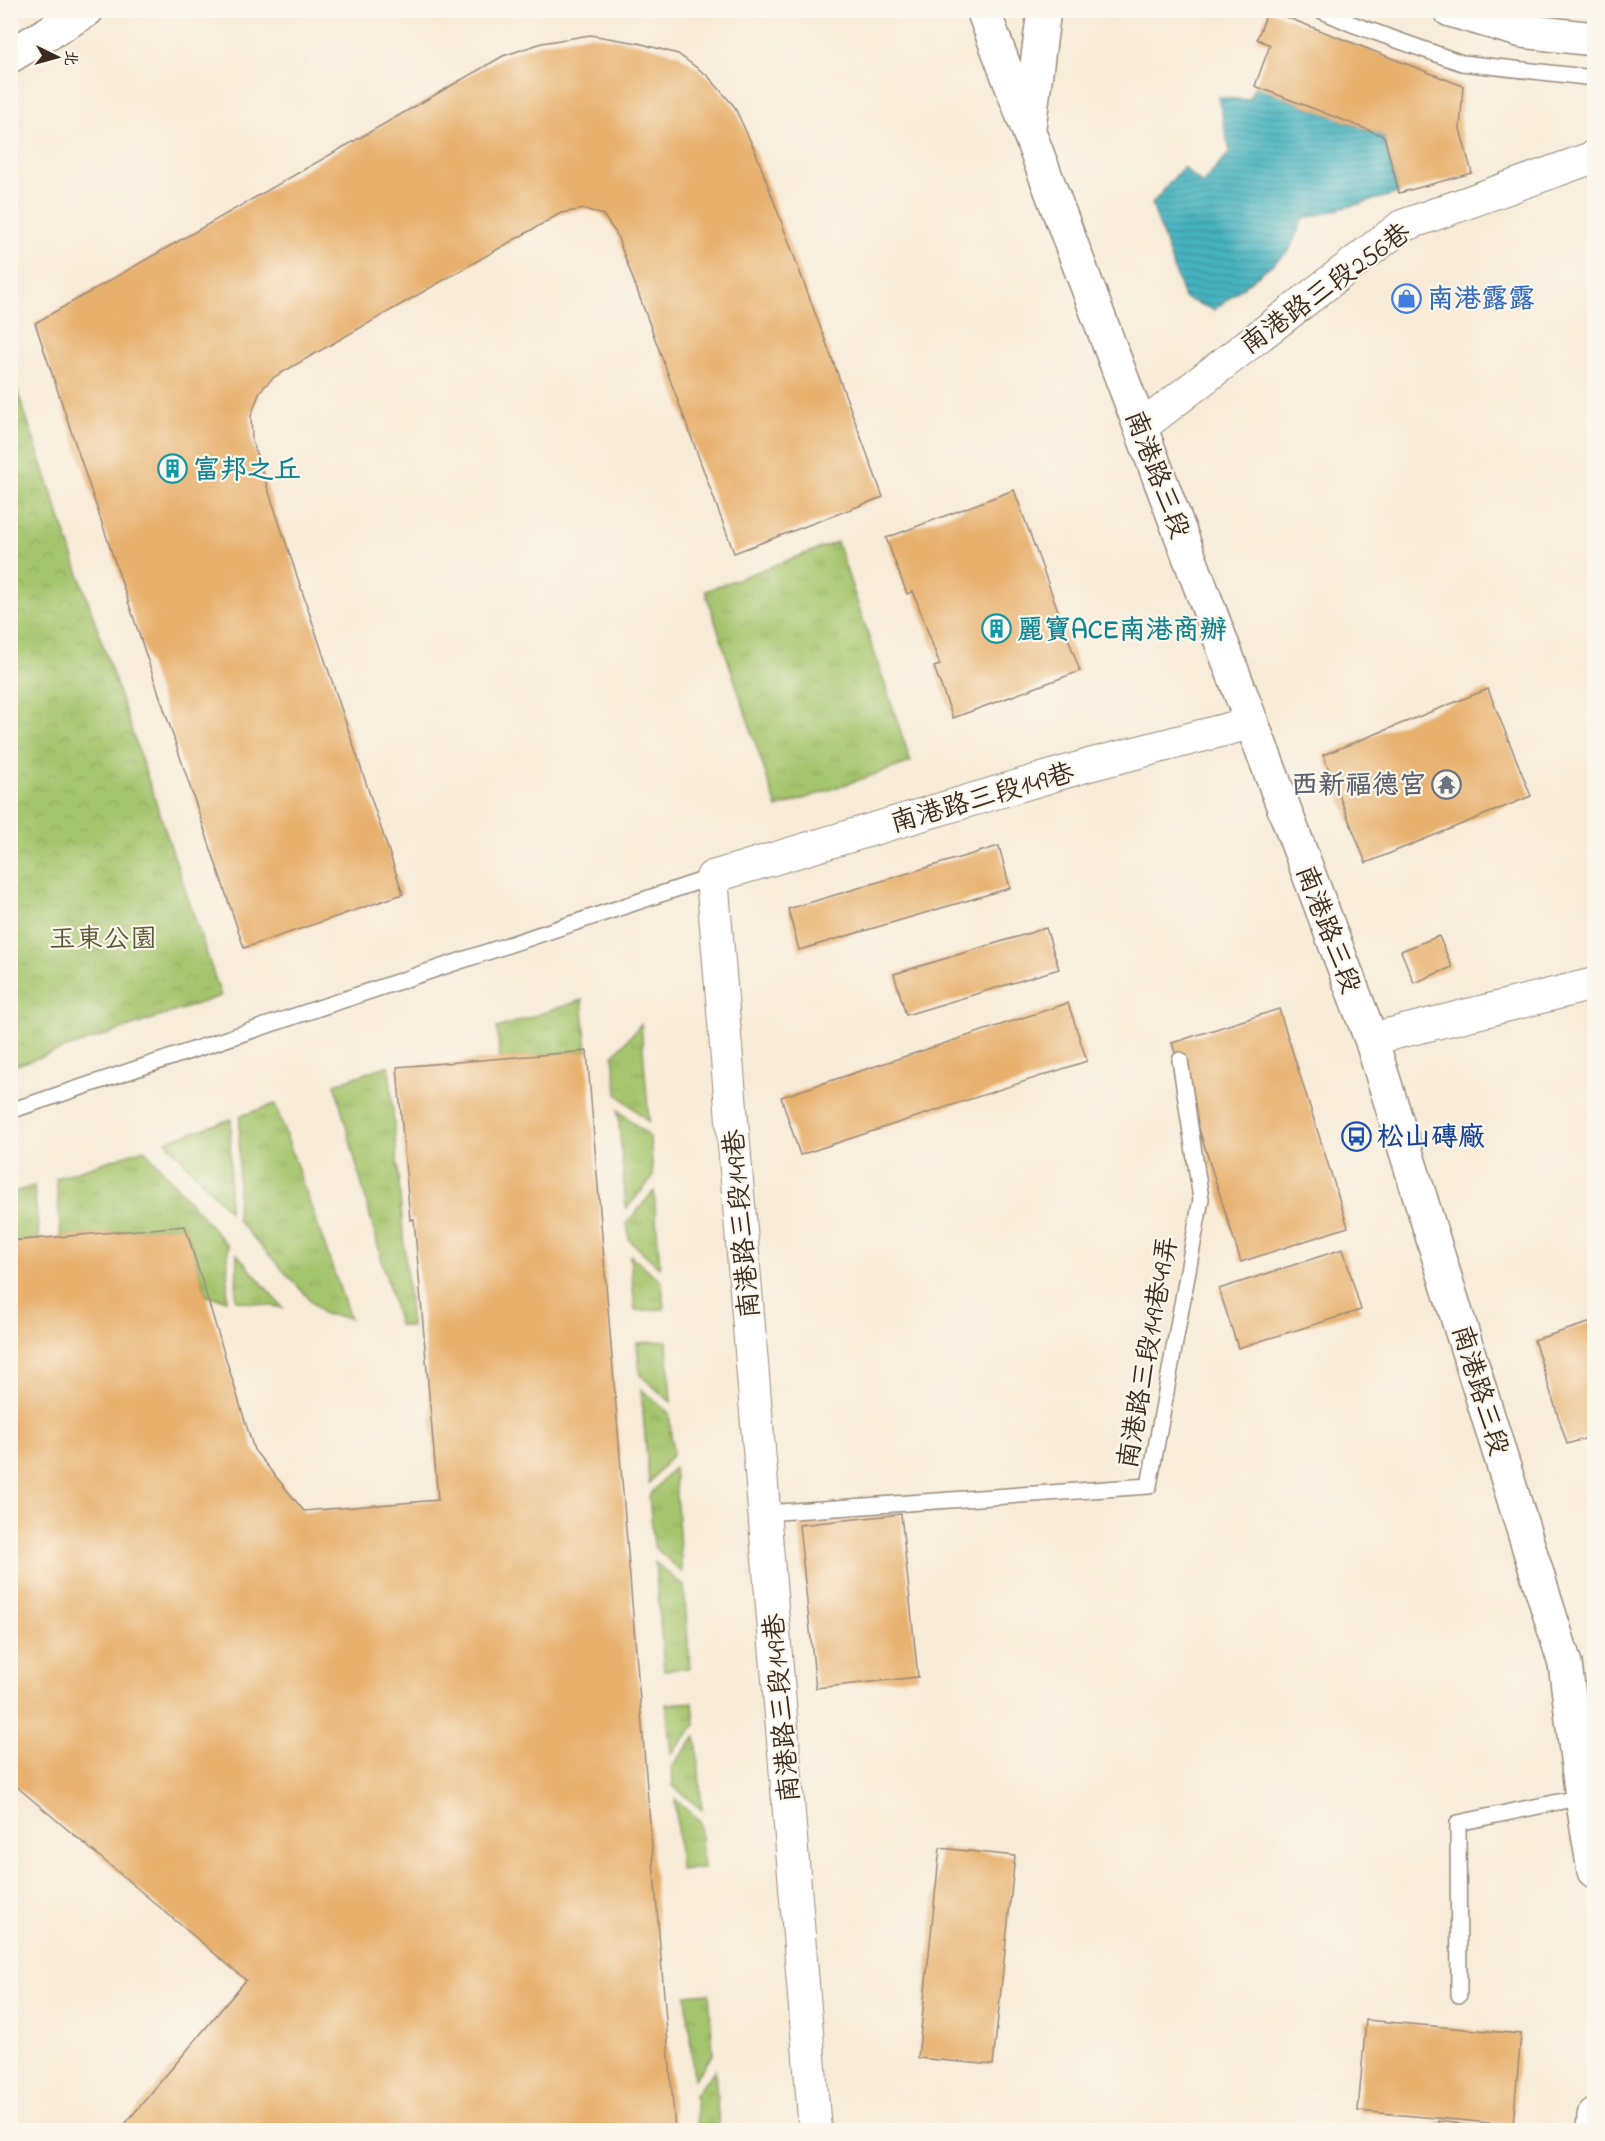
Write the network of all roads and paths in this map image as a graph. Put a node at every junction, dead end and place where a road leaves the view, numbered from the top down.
1 (87, 10) edge
2 (983, 10) edge
3 (1044, 10) edge
4 (1320, 10) edge
5 (1450, 10) edge
6 (1594, 39) edge
7 (10, 56) edge
8 (1594, 78) edge
9 (1029, 131) junction
10 (1594, 157) edge
11 (1140, 428) junction
12 (1251, 723) junction
13 (712, 876) junction
14 (1594, 984) edge
15 (1371, 1039) junction
16 (1180, 1060) dead end
17 (10, 1112) edge
18 (765, 1513) junction
19 (1582, 1797) junction
20 (1594, 1871) edge
21 (1459, 1995) dead end
22 (1594, 2116) edge
23 (815, 2130) edge
24 (1593, 2130) edge

1 - 7 main road
2 - 9 main road, 南港路三段
3 - 9 main road
4 - 8 lane
5 - 6 main road
9 - 11 main road, 南港路三段
10 - 11 street, 南港路三段256巷
11 - 12 main road, 南港路三段
12 - 13 street, 南港路三段149巷
12 - 15 main road, 南港路三段
13 - 17 lane
13 - 18 street, 南港路三段149巷
14 - 15 street
15 - 19 main road, 南港路三段
16 - 18 lane, 南港路三段149巷49弄
18 - 23 street, 南港路三段149巷
19 - 20 main road, 南港路三段
19 - 21 lane
22 - 24 main road

